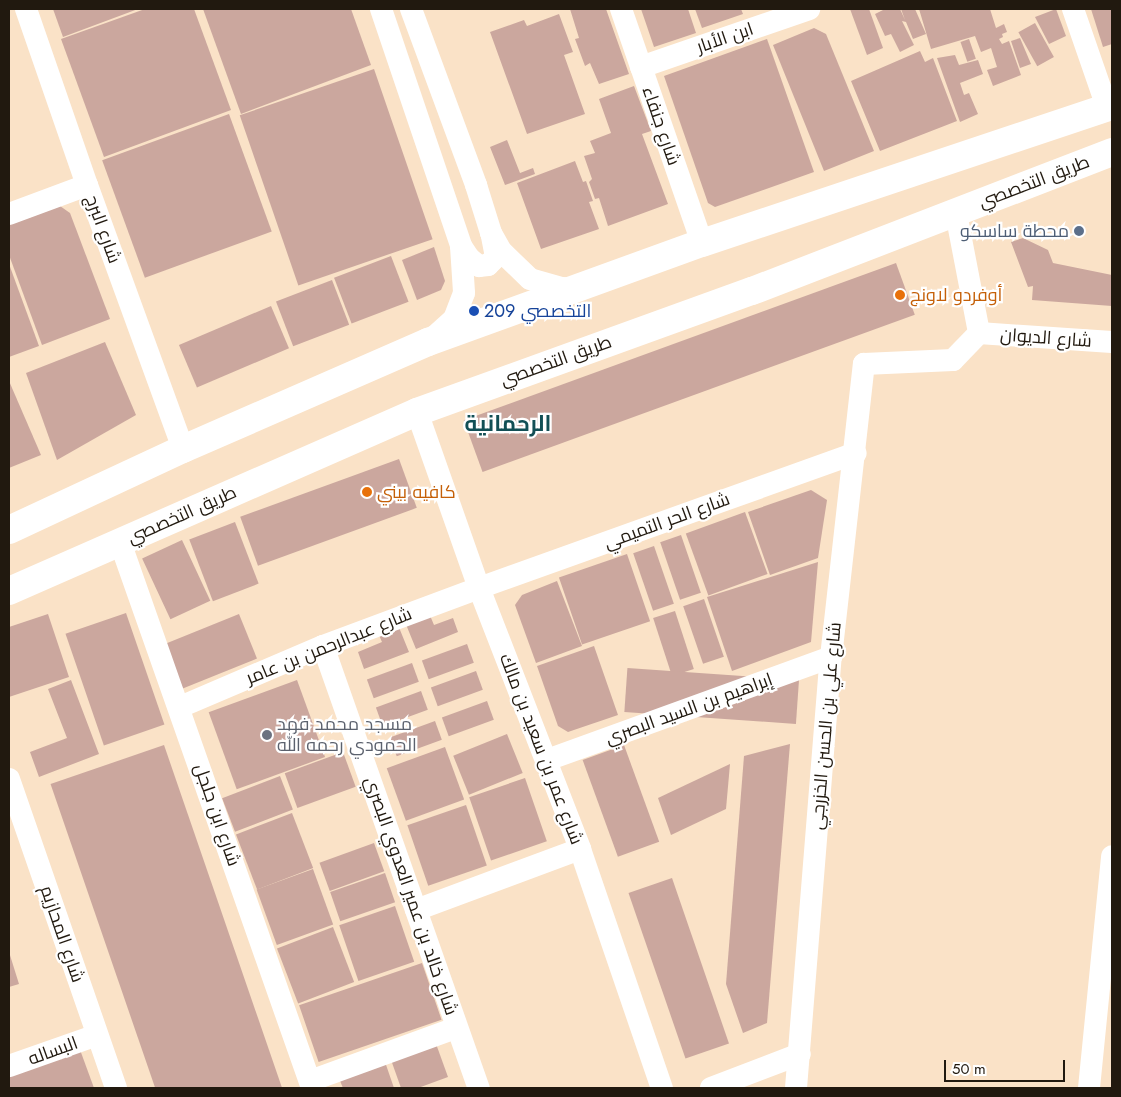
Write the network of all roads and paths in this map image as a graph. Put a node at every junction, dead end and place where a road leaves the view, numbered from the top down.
1 (26, 9) edge
2 (381, 9) edge
3 (411, 9) edge
4 (621, 9) edge
5 (809, 9) edge
6 (1073, 9) edge
7 (641, 67) junction
8 (1110, 106) edge
9 (1112, 152) edge
10 (87, 185) junction
11 (956, 212) junction
12 (9, 214) edge
13 (491, 233) junction
14 (702, 243) junction
15 (461, 246) junction
16 (575, 289) junction
17 (979, 333) junction
18 (428, 342) junction
19 (1112, 342) edge
20 (416, 412) junction
21 (184, 449) junction
22 (856, 454) junction
23 (9, 530) edge
24 (120, 542) junction
25 (479, 588) junction
26 (9, 590) edge
27 (323, 646) junction
28 (831, 658) junction
29 (180, 707) junction
30 (547, 760) junction
31 (9, 779) edge
32 (580, 849) junction
33 (1112, 856) edge
34 (416, 910) junction
35 (456, 1028) junction
36 (97, 1035) junction
37 (800, 1054) junction
38 (9, 1066) edge
39 (311, 1085) edge
40 (116, 1088) edge
41 (478, 1088) edge
42 (662, 1088) edge
43 (711, 1088) edge
44 (796, 1088) edge
45 (1089, 1088) edge

1 - 10 street, شارع البرج
2 - 15 street
3 - 13 street
4 - 7 street, شارع جنفاء
5 - 7 street, ابن الأبار
6 - 8 street
7 - 14 street, شارع جنفاء
8 - 14 main road
9 - 11 main road, طريق التخصصي
10 - 12 street
10 - 21 street, شارع البرج
11 - 17 street
11 - 20 main road, طريق التخصصي
13 - 15 street
13 - 16 street
14 - 16 main road
15 - 18 street
16 - 18 main road
17 - 19 street, شارع الديوان
17 - 22 street, شارع علي بن الحسن الخزرجي
18 - 21 main road
20 - 24 main road, طريق التخصصي
20 - 25 street, شارع عمر بن سعيد بن مالك
21 - 23 main road
22 - 25 street, شارع الحر التميمي
22 - 28 street, شارع علي بن الحسن الخزرجي
24 - 26 main road, طريق التخصصي
24 - 29 street, شارع ابن جلجل
25 - 27 street, شارع عبدالرحمن بن عامر
25 - 30 street, شارع عمر بن سعيد بن مالك
27 - 29 street, شارع عبدالرحمن بن عامر
27 - 34 street, شارع خالد بن عمير العدوي البصري
28 - 30 street, إبراهيم بن السيد البصري
28 - 37 street, شارع علي بن الحسن الخزرجي
29 - 39 street, شارع ابن جلجل
30 - 32 street, شارع عمر بن سعيد بن مالك
31 - 36 street, شارع المحازيم
32 - 34 street
32 - 42 street, شارع عمر بن سعيد بن مالك
33 - 45 street
34 - 35 street, شارع خالد بن عمير العدوي البصري
35 - 39 street
35 - 41 street, شارع خالد بن عمير العدوي البصري
36 - 38 street, البساله
36 - 40 street, شارع المحازيم
37 - 43 street
37 - 44 street, شارع علي بن الحسن الخزرجي

